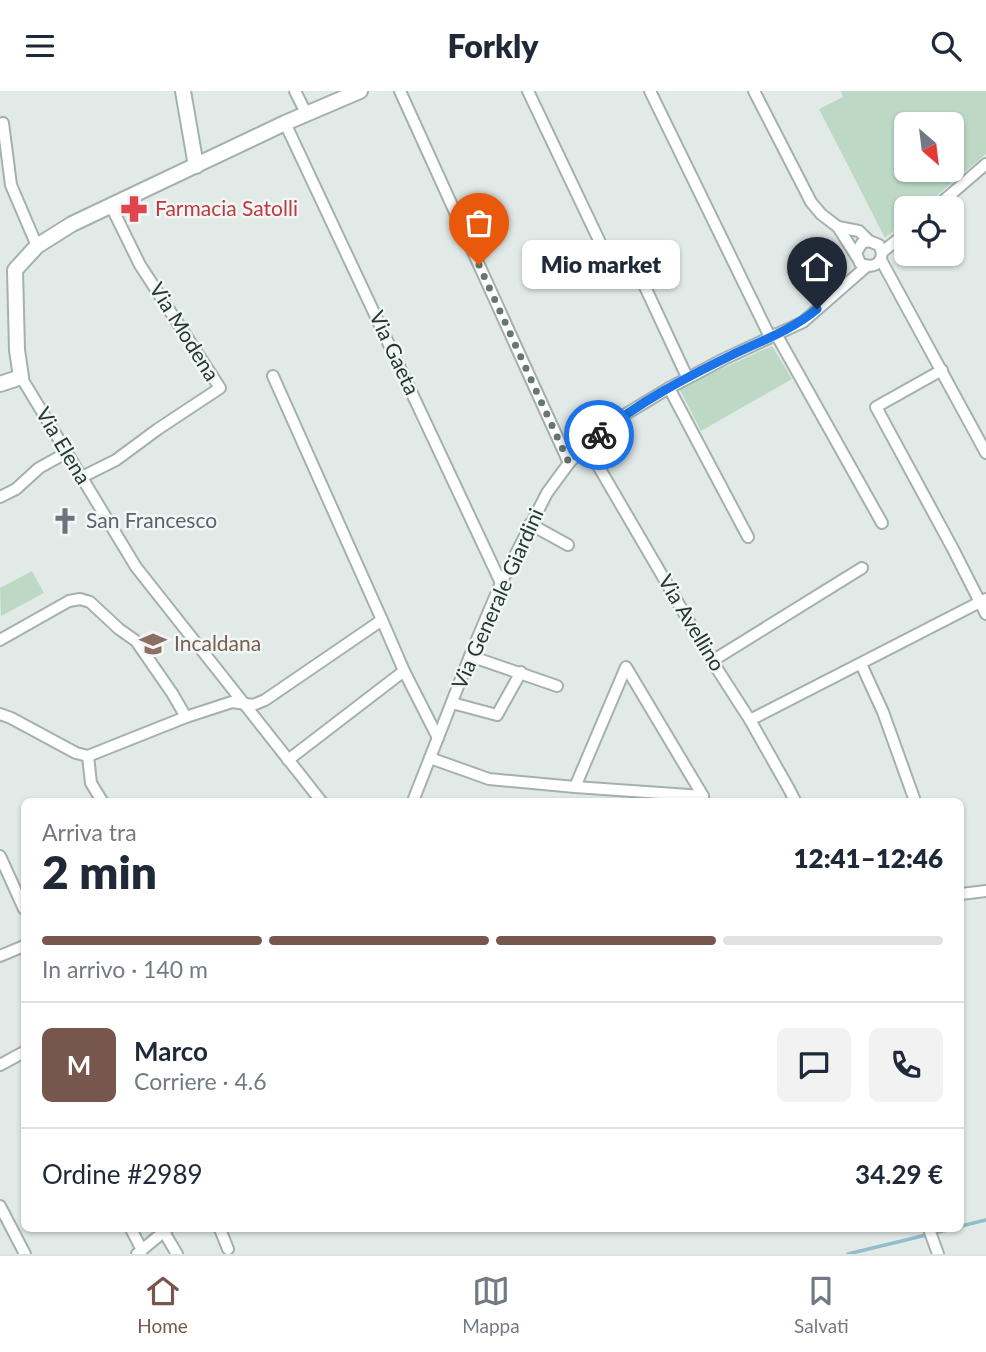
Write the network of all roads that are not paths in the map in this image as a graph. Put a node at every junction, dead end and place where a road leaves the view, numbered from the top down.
1 (183, 91) edge
2 (295, 91) edge
3 (360, 91) edge
4 (400, 91) edge
5 (528, 91) edge
6 (650, 91) edge
7 (754, 91) edge
8 (307, 115) junction
9 (285, 123) junction
10 (3, 124) dead end
11 (986, 164) edge
12 (196, 166) junction
13 (949, 196) edge
14 (111, 206) junction
15 (838, 227) junction
16 (37, 246) junction
17 (875, 255) junction
18 (857, 257) junction
19 (773, 336) junction
20 (942, 370) junction
21 (274, 376) dead end
22 (21, 377) junction
23 (687, 377) junction
24 (0, 384) edge
25 (669, 388) junction
26 (586, 445) junction
27 (66, 453) junction
28 (986, 453) edge
29 (569, 463) junction
30 (82, 477) junction
31 (0, 497) edge
32 (882, 523) dead end
33 (530, 524) junction
34 (748, 537) dead end
35 (568, 545) dead end
36 (862, 568) dead end
37 (501, 583) junction
38 (983, 601) edge
39 (986, 614) edge
40 (382, 619) junction
41 (0, 640) edge
42 (470, 656) junction
43 (712, 661) junction
44 (861, 664) junction
45 (404, 671) junction
46 (521, 673) junction
47 (557, 686) dead end
48 (452, 703) junction
49 (243, 704) junction
50 (0, 714) edge
51 (186, 717) junction
52 (750, 720) junction
53 (438, 738) junction
54 (88, 756) junction
55 (430, 758) junction
56 (288, 760) junction
57 (575, 787) junction
58 (100, 798) edge
59 (319, 798) edge
60 (414, 798) edge
61 (692, 798) edge
62 (702, 798) edge
63 (793, 798) edge
64 (914, 798) edge
65 (0, 856) edge
66 (986, 891) edge
67 (964, 894) edge
68 (21, 902) edge
69 (21, 947) edge
70 (0, 956) edge
71 (21, 1054) edge
72 (0, 1065) edge
73 (0, 1206) edge
74 (132, 1232) edge
75 (164, 1232) edge
76 (167, 1232) edge
77 (221, 1232) edge
78 (930, 1232) edge
79 (228, 1249) dead end
80 (139, 1252) edge
81 (25, 1254) edge
82 (177, 1254) edge
83 (938, 1254) edge

1 - 12 street
2 - 8 street
3 - 8 street, Via Elena
4 - 29 street
5 - 23 street
6 - 19 street
7 - 15 street
8 - 9 street, Via Elena
9 - 12 street, Via Elena
9 - 37 street, Via Gaeta
10 - 16 street
11 - 13 street
12 - 14 street, Via Elena
14 - 16 street, Via Elena
14 - 30 street, Via Modena
15 - 17 street
15 - 18 street
16 - 22 street, Via Elena
17 - 18 street
17 - 18 street
17 - 19 street, Via Generale Giardini
17 - 20 street
19 - 23 street, Via Generale Giardini
19 - 32 street
20 - 28 street
20 - 38 street
21 - 40 street
22 - 24 street
22 - 27 street, Via Elena
23 - 25 street, Via Generale Giardini
25 - 26 street, Via Generale Giardini
25 - 34 street
26 - 29 street, Via Generale Giardini
26 - 43 street, Via Avellino
27 - 30 street, Via Elena
27 - 31 street
29 - 33 street, Via Generale Giardini
30 - 49 street, Via Elena
33 - 35 street
33 - 37 street, Via Generale Giardini
36 - 43 street
37 - 42 street, Via Generale Giardini
38 - 39 street
38 - 44 street
40 - 45 street
40 - 49 street
41 - 51 street
42 - 46 street
42 - 48 street, Via Generale Giardini
43 - 52 street, Via Avellino
44 - 52 street
44 - 64 street
45 - 53 street
45 - 56 street
46 - 47 street
46 - 48 street
48 - 53 street, Via Generale Giardini
49 - 51 street
49 - 56 street, Via Elena
50 - 54 street
51 - 54 street
52 - 63 street, Via Avellino
53 - 55 street, Via Generale Giardini
54 - 58 street
55 - 57 street
55 - 60 street, Via Generale Giardini
56 - 59 street, Via Elena
57 - 61 street
57 - 62 street
65 - 68 street
66 - 67 street
69 - 70 street
71 - 72 street
73 - 81 street
74 - 80 street
75 - 80 street
76 - 82 street
77 - 79 street
78 - 83 street

